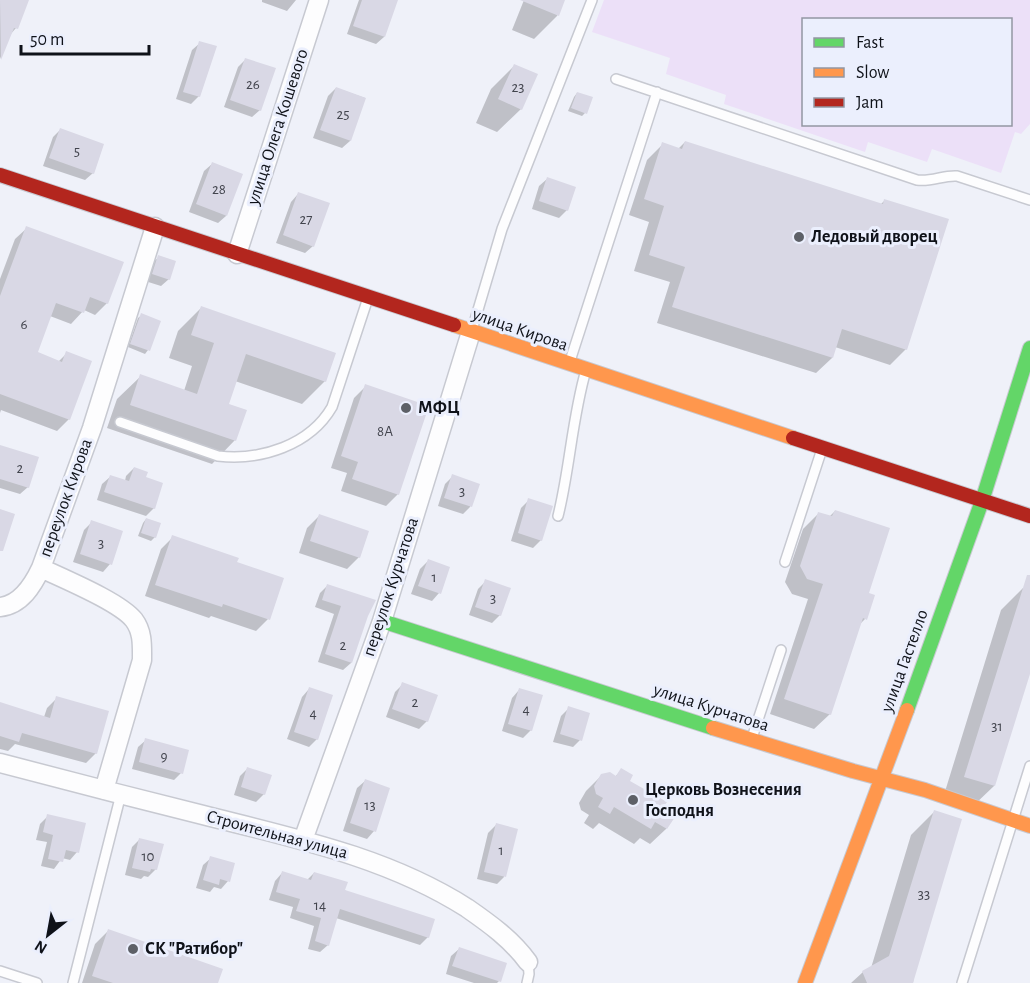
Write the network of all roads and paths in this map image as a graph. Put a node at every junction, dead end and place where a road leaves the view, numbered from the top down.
1 (319, 0) edge
2 (592, 0) edge
3 (616, 79) dead end
4 (657, 92) junction
5 (0, 175) edge
6 (1030, 200) edge
7 (154, 227) junction
8 (237, 254) junction
9 (368, 298) junction
10 (471, 332) junction
11 (1030, 348) edge
12 (569, 365) junction
13 (586, 370) junction
14 (120, 422) dead end
15 (822, 449) junction
16 (982, 501) junction
17 (558, 516) dead end
18 (1030, 516) edge
19 (785, 562) dead end
20 (41, 568) junction
21 (0, 607) edge
22 (382, 621) junction
23 (781, 650) dead end
24 (751, 740) junction
25 (0, 764) edge
26 (1030, 766) edge
27 (883, 778) junction
28 (113, 792) junction
29 (1013, 820) junction
30 (1030, 826) edge
31 (303, 840) junction
32 (528, 962) joint
33 (0, 971) edge
34 (76, 982) edge
35 (37, 983) edge
36 (527, 983) edge
37 (805, 983) edge
38 (962, 983) edge

1 - 8 street, улица Олега Кошевого
2 - 10 lane
3 - 4 lane
4 - 6 lane
4 - 12 lane
5 - 7 street, улица Кирова
7 - 8 street, улица Кирова
7 - 20 street, переулок Кирова
8 - 9 street, улица Кирова
9 - 10 street, улица Кирова
9 - 14 lane
10 - 12 street, улица Кирова
10 - 22 street, переулок Курчатова
11 - 16 street, улица Гастелло
12 - 13 street, улица Кирова
13 - 15 street, улица Кирова
13 - 17 lane
15 - 16 street, улица Кирова
15 - 19 lane
16 - 18 street, улица Кирова
16 - 27 street, улица Гастелло
20 - 21 street
20 - 28 street, переулок Кирова
22 - 24 street, улица Курчатова
22 - 31 street, переулок Курчатова
23 - 24 lane
24 - 27 street, улица Курчатова
25 - 28 street, Строительная улица
26 - 29 lane
27 - 29 street, улица Курчатова
27 - 37 street, улица Гастелло
28 - 31 street, Строительная улица
28 - 34 lane
29 - 30 street, улица Курчатова
29 - 38 lane
31 - 32 street, Строительная улица
32 - 36 lane
33 - 35 lane

